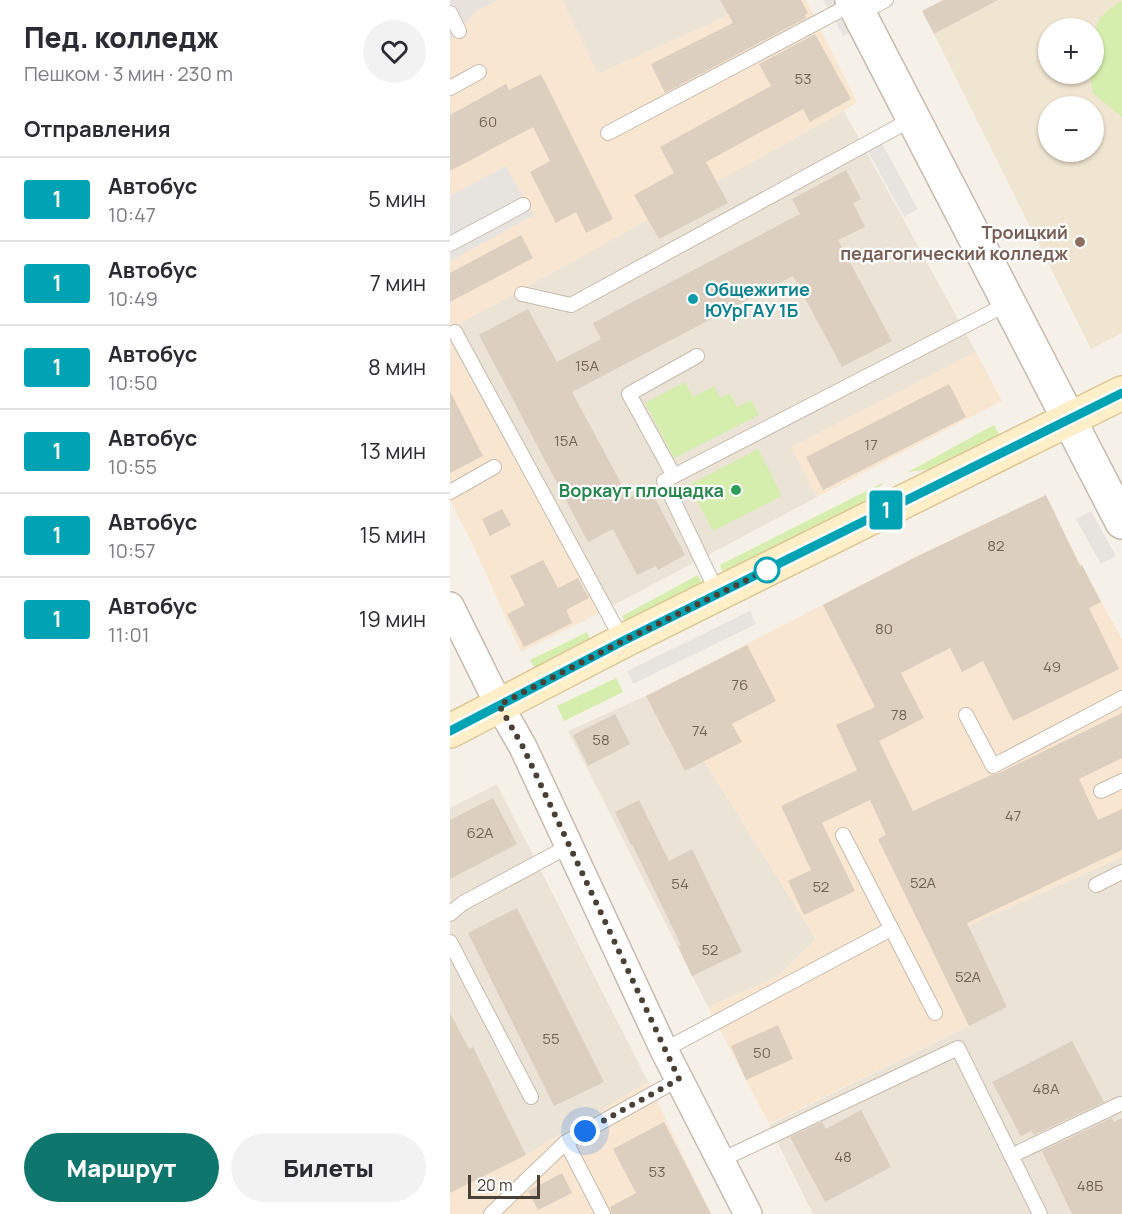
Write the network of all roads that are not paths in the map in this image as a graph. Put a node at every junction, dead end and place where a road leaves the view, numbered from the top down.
1 (863, 4) edge
2 (450, 14) edge
3 (459, 31) dead end
4 (479, 72) dead end
5 (450, 88) edge
6 (912, 119) junction
7 (608, 134) dead end
8 (523, 205) dead end
9 (450, 244) edge
10 (522, 294) dead end
11 (1009, 303) junction
12 (455, 332) dead end
13 (697, 356) dead end
14 (1122, 393) edge
15 (1069, 419) junction
16 (494, 467) dead end
17 (674, 476) junction
18 (450, 492) edge
19 (1122, 522) edge
20 (718, 594) junction
21 (450, 606) edge
22 (623, 641) junction
23 (1122, 698) edge
24 (499, 705) junction
25 (966, 715) dead end
26 (450, 731) edge
27 (1122, 781) edge
28 (1101, 791) dead end
29 (843, 835) dead end
30 (569, 846) junction
31 (1122, 872) edge
32 (1096, 885) dead end
33 (450, 914) edge
34 (891, 929) junction
35 (450, 942) edge
36 (935, 1013) dead end
37 (664, 1050) junction
38 (679, 1079) junction
39 (531, 1097) dead end
40 (1120, 1104) dead end
41 (566, 1142) junction
42 (1011, 1156) junction
43 (721, 1160) junction
44 (491, 1214) edge
45 (603, 1214) edge
46 (748, 1214) edge
47 (1040, 1214) edge

1 - 6 street
1 - 7 lane
2 - 3 lane
4 - 5 lane
6 - 10 lane
6 - 11 street
8 - 9 lane
11 - 15 street
11 - 17 lane
12 - 22 lane
13 - 17 lane
14 - 15 main road
15 - 19 street
15 - 20 main road
16 - 18 lane
17 - 20 lane
20 - 22 main road
21 - 24 street
22 - 24 main road
23 - 25 lane
24 - 26 main road
24 - 30 street
27 - 28 lane
29 - 34 lane
30 - 33 lane
30 - 37 street
31 - 32 lane
34 - 36 lane
34 - 37 lane
35 - 39 lane
37 - 38 street
38 - 41 lane
38 - 43 street
40 - 42 lane
41 - 44 lane
41 - 45 lane
42 - 43 lane
42 - 47 lane
43 - 46 street

